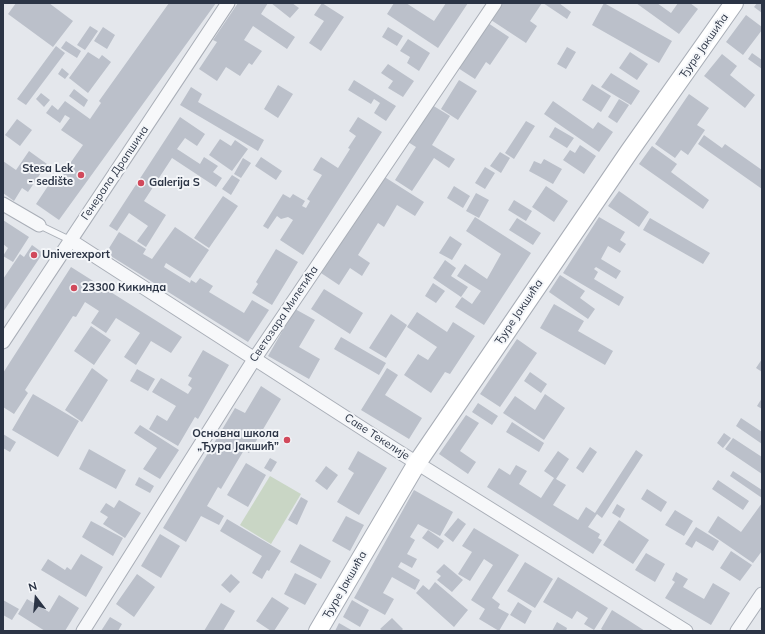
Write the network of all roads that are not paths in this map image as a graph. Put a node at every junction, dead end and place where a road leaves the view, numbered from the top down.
1 (228, 3) edge
2 (495, 3) edge
3 (734, 3) edge
4 (3, 204) edge
5 (39, 225) joint
6 (70, 240) junction
7 (3, 342) edge
8 (255, 358) junction
9 (417, 463) junction
10 (762, 594) edge
11 (83, 631) edge
12 (318, 631) edge
13 (686, 631) edge
14 (737, 631) edge

1 - 6 street, Генерала Драпшина
2 - 8 street, Светозара Милетића
3 - 9 main road, Ђуре Јакшића
4 - 5 street
5 - 6 lane
6 - 7 street, Генерала Драпшина
6 - 8 street, Саве Текелије
8 - 9 street, Саве Текелије
8 - 11 street, Светозара Милетића
9 - 12 main road, Ђуре Јакшића
9 - 13 street, Саве Текелије
10 - 14 street

